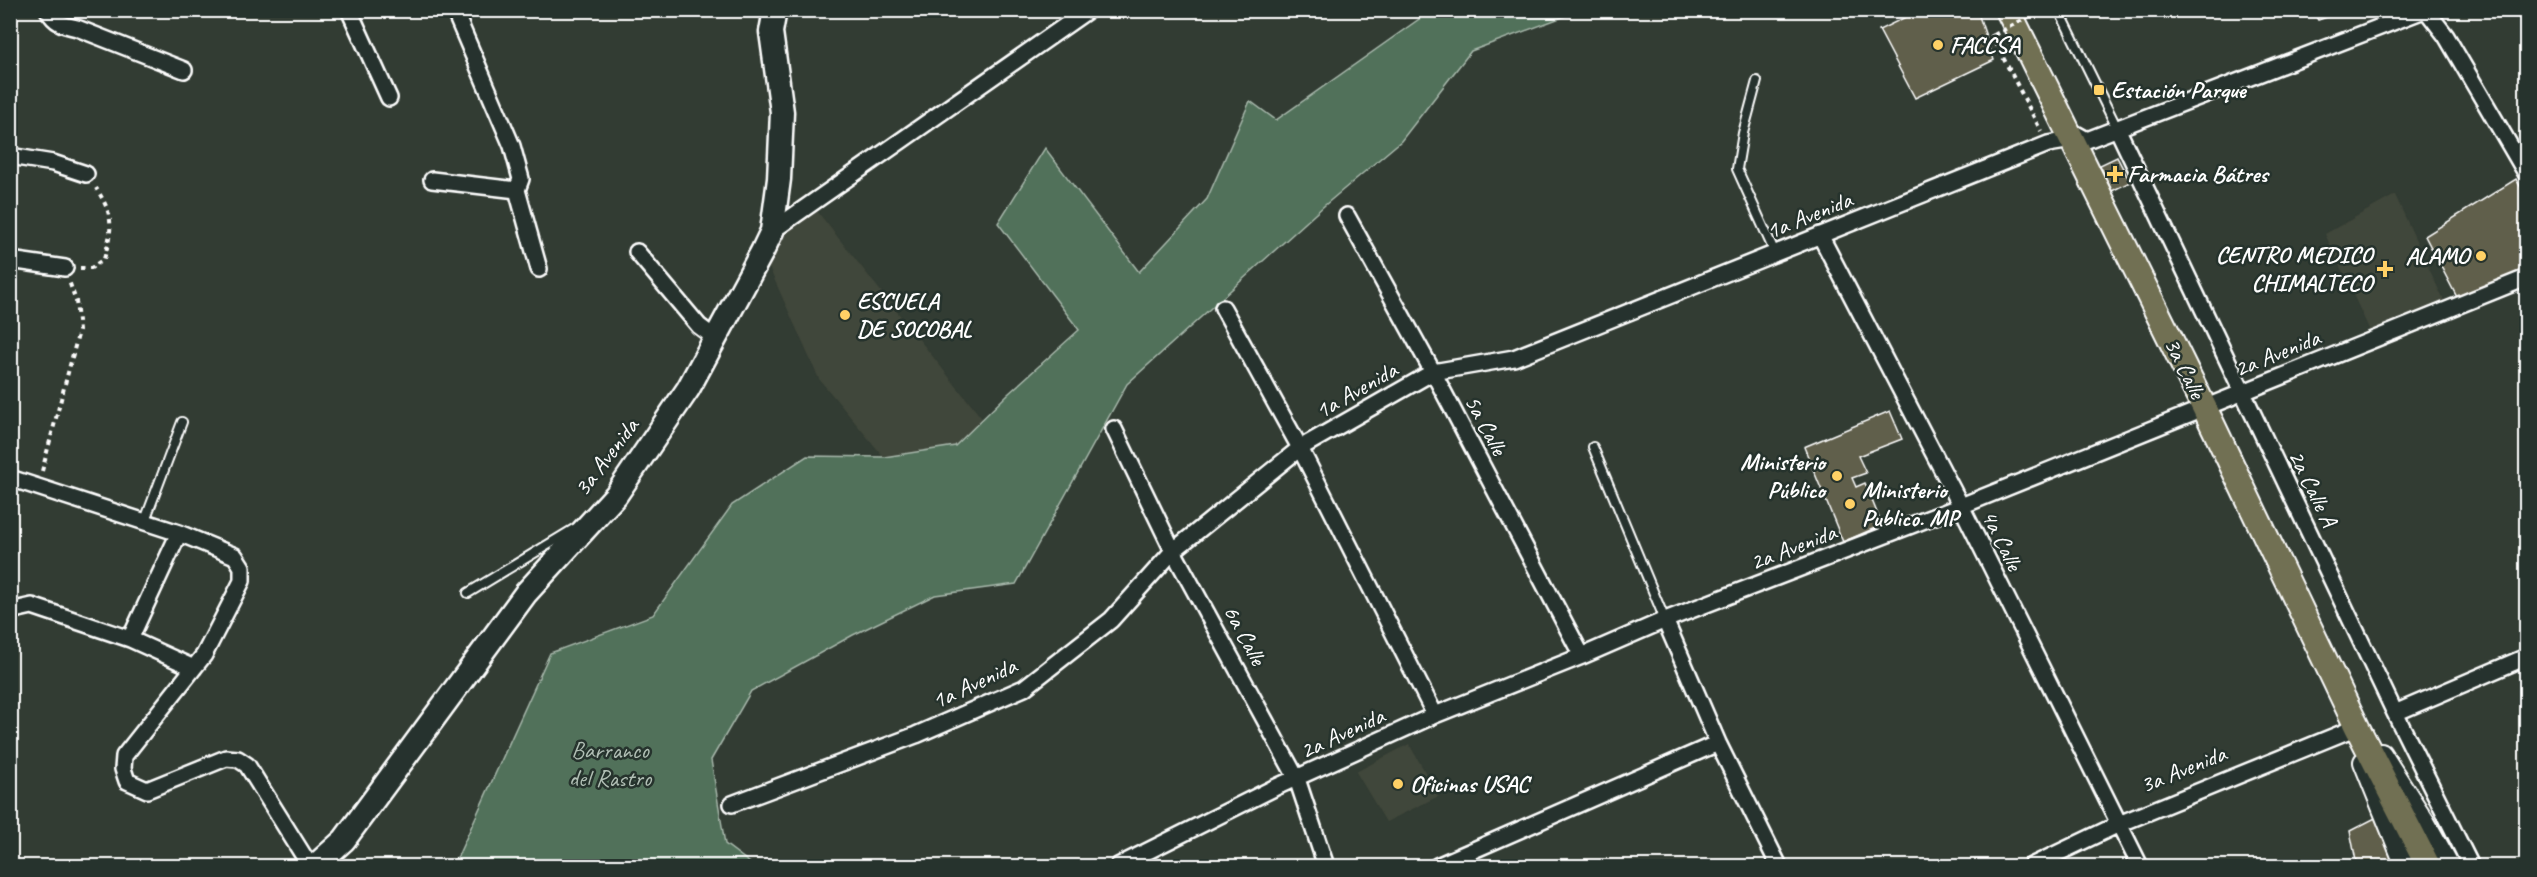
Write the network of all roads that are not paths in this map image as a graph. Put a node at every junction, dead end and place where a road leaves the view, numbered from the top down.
1 (48, 10) edge
2 (349, 10) edge
3 (454, 10) edge
4 (775, 10) edge
5 (1088, 10) edge
6 (2008, 10) edge
7 (2059, 10) edge
8 (2425, 10) edge
9 (184, 70) dead end
10 (1756, 81) dead end
11 (390, 98) dead end
12 (2117, 128) junction
13 (2074, 134) junction
14 (10, 156) edge
15 (2526, 173) edge
16 (86, 174) road end
17 (432, 180) dead end
18 (517, 190) junction
19 (1347, 216) dead end
20 (772, 231) junction
21 (1820, 235) junction
22 (638, 252) dead end
23 (1775, 253) junction
24 (10, 260) edge
25 (65, 268) road end
26 (539, 269) dead end
27 (2526, 278) edge
28 (1223, 308) dead end
29 (716, 338) junction
30 (1433, 372) junction
31 (2242, 392) junction
32 (2204, 407) junction
33 (182, 422) dead end
34 (1114, 429) dead end
35 (1593, 447) dead end
36 (1300, 448) junction
37 (10, 478) edge
38 (1961, 506) junction
39 (598, 514) junction
40 (144, 523) junction
41 (179, 533) junction
42 (1173, 551) junction
43 (468, 593) dead end
44 (10, 611) edge
45 (1665, 620) junction
46 (130, 639) junction
47 (1582, 656) junction
48 (2526, 657) edge
49 (194, 668) junction
50 (2396, 713) junction
51 (1435, 715) junction
52 (2357, 727) junction
53 (1718, 743) junction
54 (1297, 779) junction
55 (732, 804) dead end
56 (2119, 824) junction
57 (319, 865) edge
58 (1118, 867) edge
59 (1326, 867) edge
60 (1437, 867) edge
61 (1779, 867) edge
62 (2031, 867) edge
63 (2140, 867) edge
64 (2406, 867) edge
65 (2428, 867) edge
66 (2449, 867) edge
67 (2471, 867) edge

1 - 9 street
2 - 11 street
3 - 18 street
4 - 20 main road, 3a Avenida
5 - 20 street
6 - 13 main road, 3a Calle
7 - 12 lane
8 - 12 street, 1a Avenida
8 - 15 street
10 - 23 lane
12 - 13 street, 1a Avenida
12 - 31 street, 2a Calle A
13 - 21 street, 1a Avenida
13 - 32 main road, 3a Calle
14 - 16 street
17 - 18 street
18 - 26 street
19 - 30 street, 5a Calle
20 - 29 main road, 3a Avenida
21 - 23 street, 1a Avenida
21 - 38 street, 4a Calle
22 - 29 street
23 - 30 street, 1a Avenida
24 - 25 street
27 - 31 street, 2a Avenida
28 - 36 street
29 - 39 main road, 3a Avenida
30 - 36 street, 1a Avenida
30 - 47 street, 5a Calle
31 - 32 street, 2a Avenida
31 - 50 street, 2a Calle A
32 - 38 street, 2a Avenida
32 - 52 main road, 3a Calle
33 - 40 lane
34 - 42 street, 6a Calle
35 - 45 lane
36 - 42 street, 1a Avenida
36 - 51 street
37 - 40 street
38 - 45 street, 2a Avenida
38 - 56 street, 4a Calle
39 - 43 lane
39 - 57 main road, 3a Avenida
40 - 41 street
41 - 46 street
41 - 49 street
42 - 54 street, 6a Calle
42 - 55 street, 1a Avenida
44 - 46 street
45 - 47 street, 2a Avenida
45 - 53 street
46 - 49 street
47 - 51 street, 2a Avenida
48 - 50 street
49 - 57 street
50 - 67 street, 2a Calle A
51 - 54 street, 2a Avenida
52 - 56 street, 3a Avenida
52 - 64 street, 3a Calle
52 - 65 main road, 3a Calle
52 - 66 street
53 - 60 street
53 - 61 street
54 - 58 street, 2a Avenida
54 - 59 street, 6a Calle
56 - 62 street, 3a Avenida
56 - 63 street, 4a Calle

